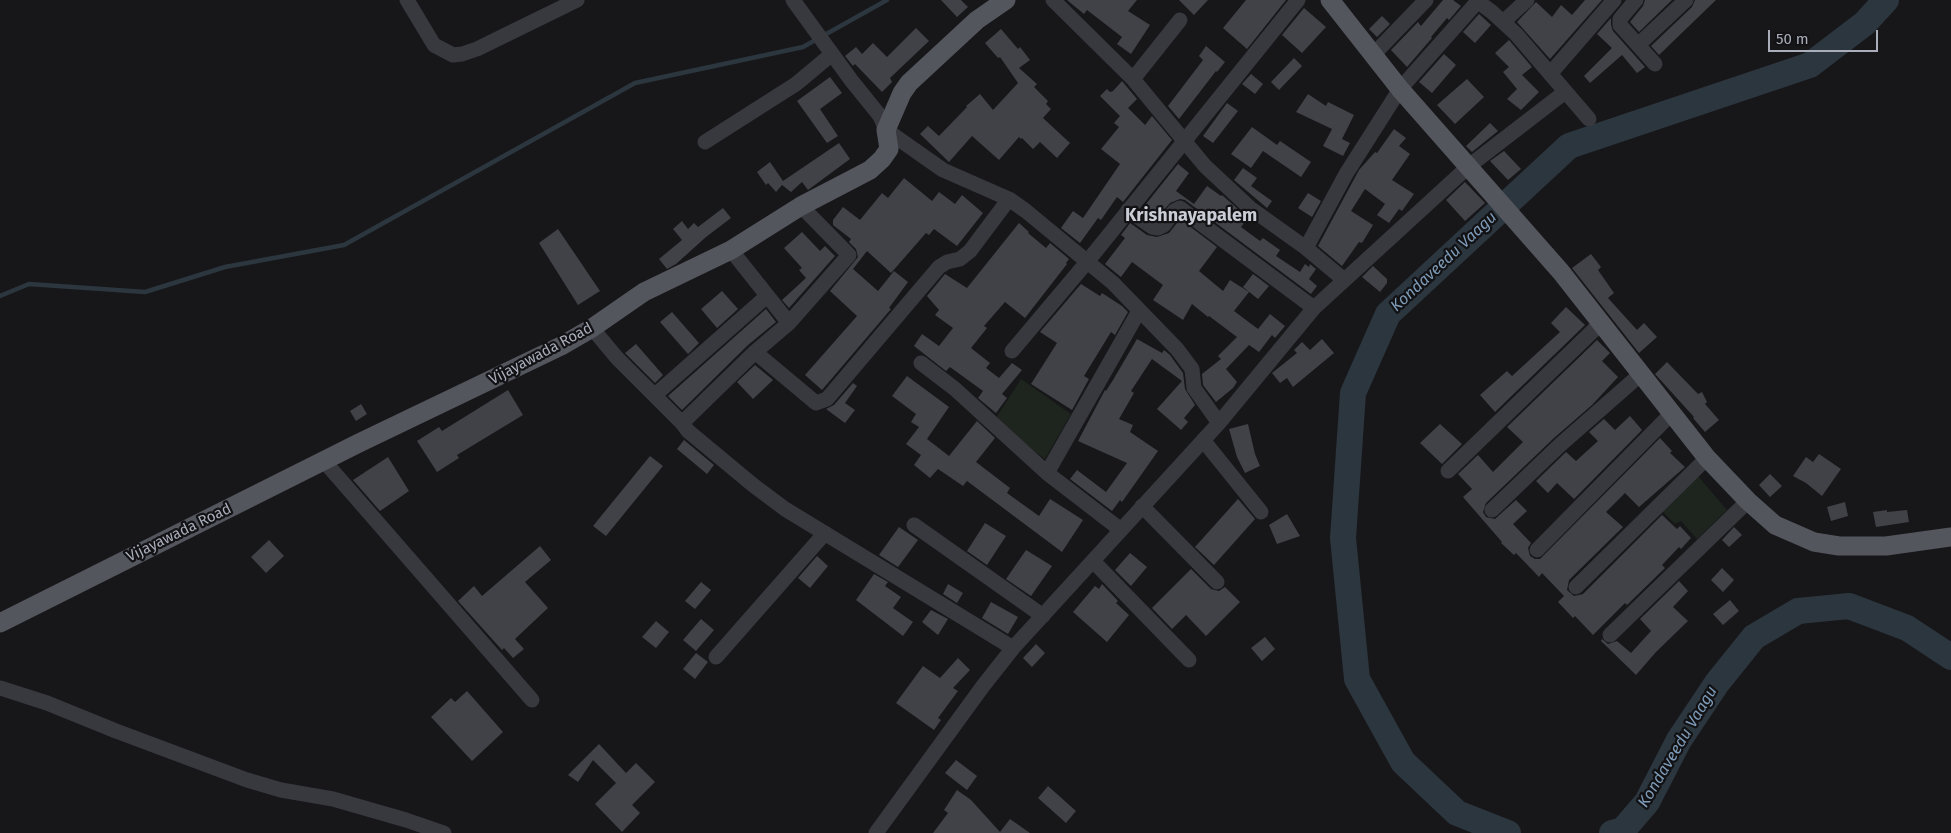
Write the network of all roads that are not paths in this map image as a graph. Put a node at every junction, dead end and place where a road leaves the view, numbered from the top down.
1 (407, 0) edge
2 (576, 0) edge
3 (1006, 0) edge
4 (1053, 0) edge
5 (1298, 0) edge
6 (1330, 0) edge
7 (1426, 0) edge
8 (1527, 0) edge
9 (1686, 0) edge
10 (1477, 1) edge
11 (1623, 3) edge
12 (797, 6) edge
13 (1180, 20) dead end
14 (1503, 22) junction
15 (1638, 45) junction
16 (830, 51) junction
17 (1372, 56) junction
18 (1655, 64) dead end
19 (1550, 74) junction
20 (1133, 79) junction
21 (1400, 89) junction
22 (1565, 92) junction
23 (1589, 119) dead end
24 (886, 130) junction
25 (1185, 140) junction
26 (705, 142) dead end
27 (1469, 166) junction
28 (1009, 199) junction
29 (801, 206) junction
30 (1128, 210) junction
31 (1306, 248) junction
32 (730, 250) junction
33 (1087, 262) junction
34 (1343, 279) junction
35 (767, 296) junction
36 (1314, 308) junction
37 (1139, 311) junction
38 (789, 323) junction
39 (1602, 323) junction
40 (592, 328) junction
41 (1012, 350) dead end
42 (755, 352) junction
43 (921, 363) dead end
44 (1642, 373) junction
45 (656, 395) junction
46 (1672, 413) junction
47 (1219, 422) junction
48 (682, 423) junction
49 (1203, 440) junction
50 (1707, 458) junction
51 (324, 461) junction
52 (1448, 471) dead end
53 (1047, 472) junction
54 (1748, 501) junction
55 (1142, 506) junction
56 (1492, 510) dead end
57 (1261, 512) dead end
58 (914, 525) dead end
59 (1121, 530) junction
60 (825, 533) junction
61 (1951, 537) edge
62 (1537, 550) dead end
63 (1093, 561) junction
64 (1217, 582) dead end
65 (1576, 587) dead end
66 (1043, 616) junction
67 (0, 622) edge
68 (1610, 636) dead end
69 (1013, 648) junction
70 (716, 658) dead end
71 (1189, 660) dead end
72 (0, 688) edge
73 (532, 700) dead end
74 (444, 833) edge
75 (876, 833) edge

1 - 2 street
3 - 24 main road, Vijayawada Road
4 - 20 street
5 - 25 street
6 - 17 main road
7 - 17 street
8 - 14 street
9 - 15 street
10 - 14 street
10 - 21 street
11 - 15 street
11 - 19 street
12 - 16 street
13 - 20 street
14 - 19 street
15 - 18 street
16 - 24 street
16 - 26 street
17 - 21 main road
19 - 22 street
20 - 25 street
21 - 27 main road
21 - 31 street
22 - 23 street
22 - 27 street
24 - 28 street
24 - 29 main road, Vijayawada Road
25 - 30 street
25 - 31 street
27 - 34 street
27 - 39 main road
28 - 33 street
28 - 42 street
29 - 32 main road, Vijayawada Road
29 - 38 street
30 - 33 street
30 - 36 street
31 - 34 street
32 - 35 street
32 - 40 main road, Vijayawada Road
33 - 37 street
33 - 41 street
34 - 36 street
35 - 38 street
35 - 45 street
36 - 47 street
37 - 47 street
37 - 53 street
38 - 42 street
39 - 44 main road
39 - 52 street
40 - 45 street
40 - 51 main road, Vijayawada Road
42 - 48 street
43 - 53 street
44 - 46 main road
44 - 56 street
45 - 48 street
46 - 50 main road
46 - 62 street
47 - 49 street
48 - 60 street
49 - 55 street
49 - 57 street
50 - 54 main road
50 - 65 street
51 - 67 main road, Vijayawada Road
51 - 73 street
53 - 59 street
54 - 61 main road
54 - 68 street
55 - 59 street
55 - 64 street
58 - 66 street
59 - 63 street
60 - 69 street
60 - 70 street
63 - 66 street
63 - 71 street
66 - 69 street
69 - 75 street
72 - 74 street

